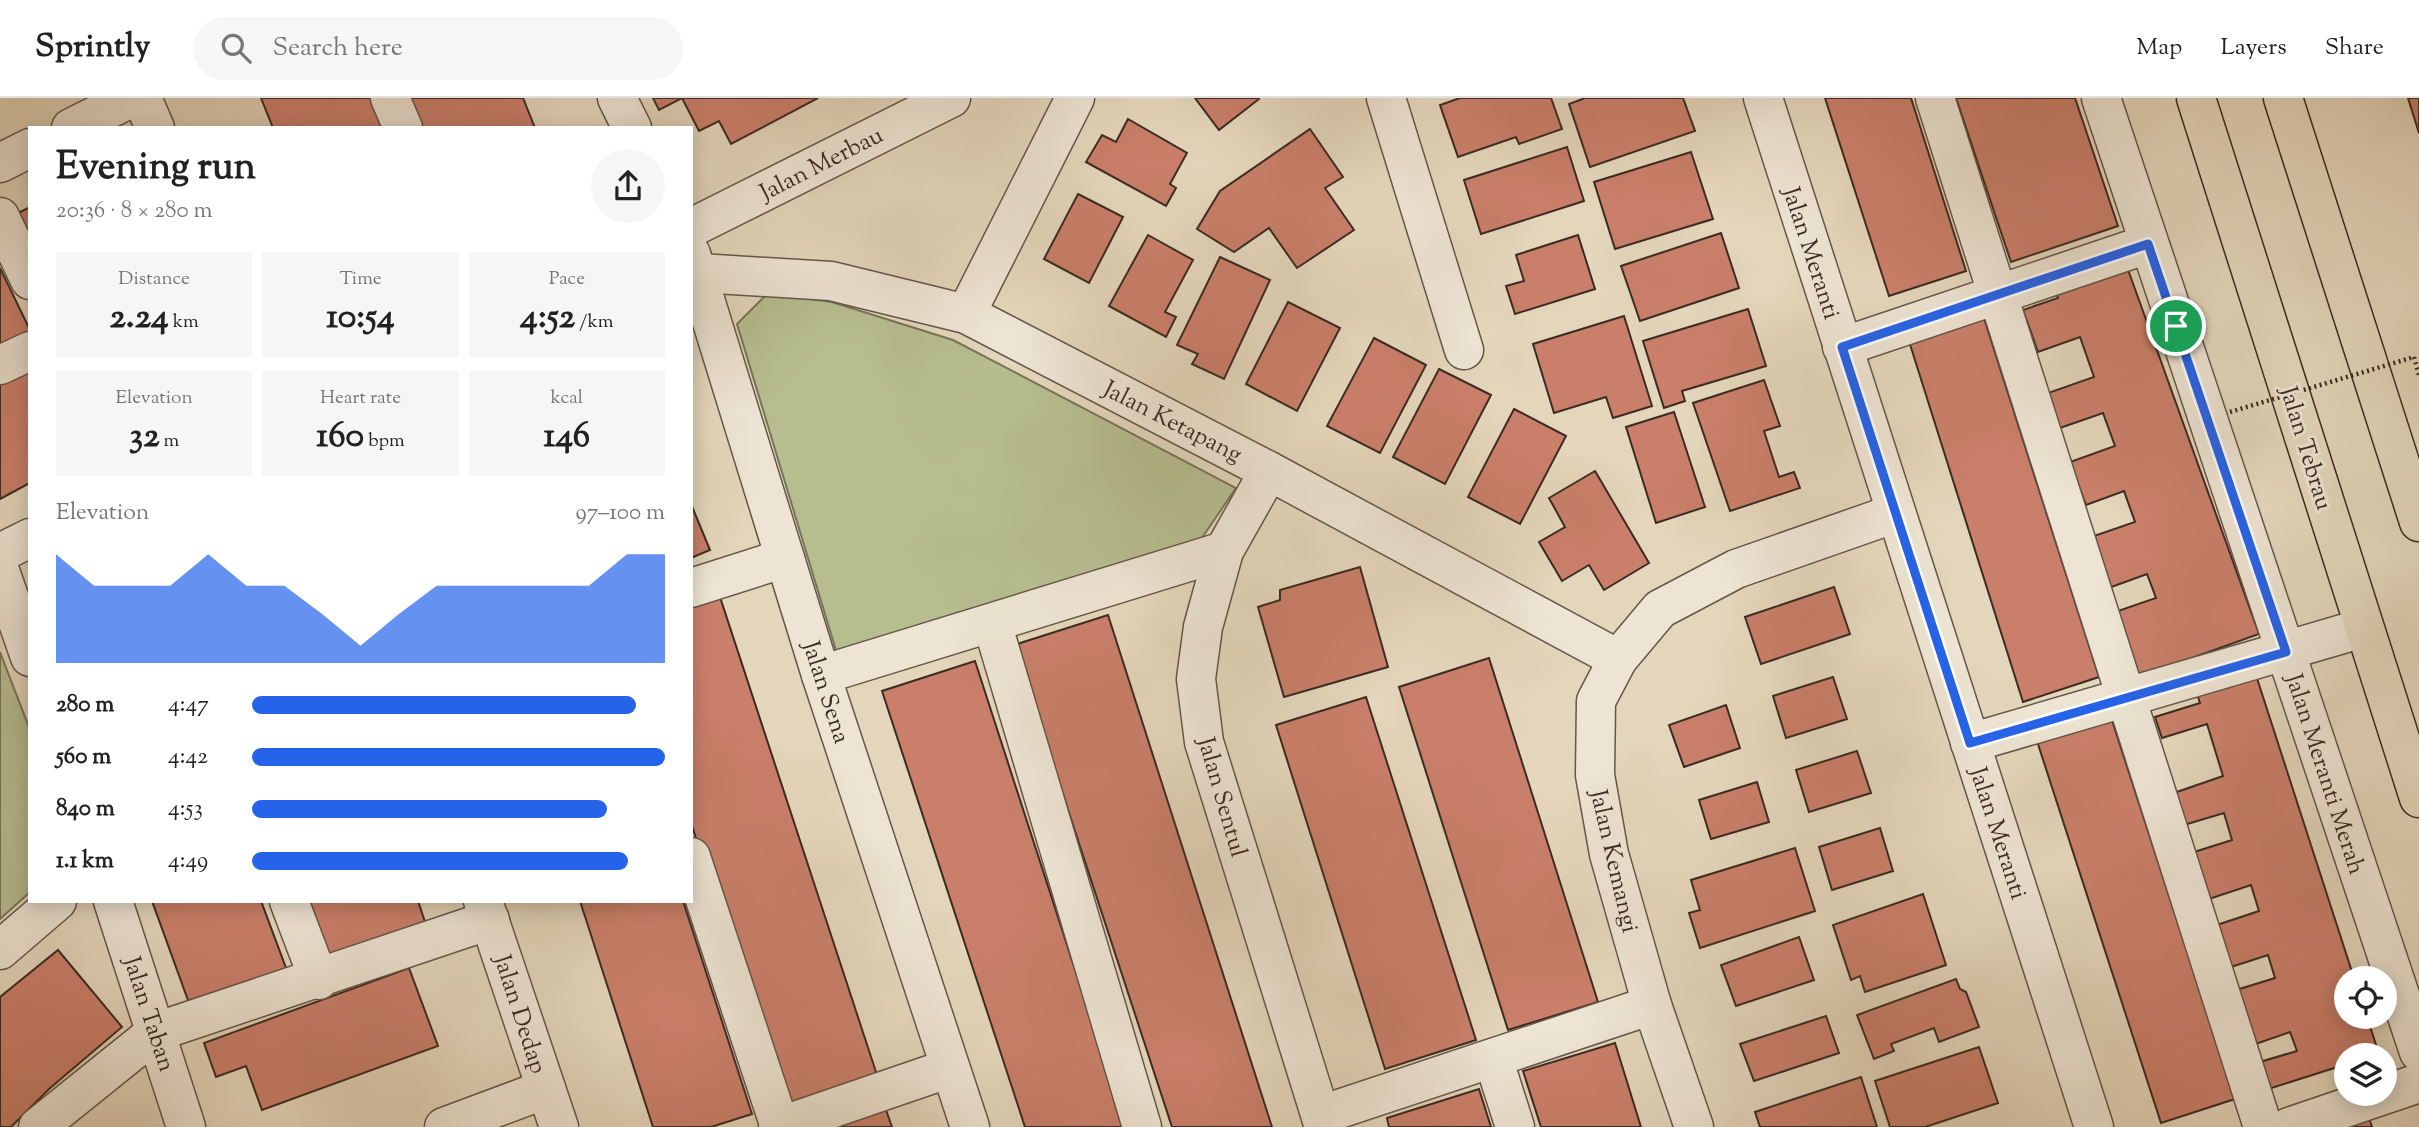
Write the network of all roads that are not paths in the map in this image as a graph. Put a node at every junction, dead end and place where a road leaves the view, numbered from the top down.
1 (131, 98) edge
2 (142, 98) edge
3 (390, 98) edge
4 (617, 98) edge
5 (951, 98) edge
6 (1075, 98) edge
7 (1386, 98) edge
8 (1763, 98) edge
9 (1935, 98) edge
10 (2101, 98) edge
11 (2196, 98) edge
12 (2283, 98) edge
13 (75, 126) edge
14 (154, 126) edge
15 (402, 126) edge
16 (631, 126) edge
17 (28, 149) edge
18 (0, 163) edge
19 (0, 217) edge
20 (693, 227) edge
21 (2148, 244) junction
22 (695, 263) edge
23 (28, 275) edge
24 (1997, 295) junction
25 (966, 314) junction
26 (1842, 347) junction
27 (1464, 350) dead end
28 (28, 352) edge
29 (0, 365) edge
30 (1269, 471) junction
31 (1896, 513) junction
32 (2419, 522) edge
33 (28, 539) edge
34 (1224, 551) junction
35 (0, 553) edge
36 (785, 558) junction
37 (0, 571) edge
38 (693, 587) edge
39 (992, 623) junction
40 (2363, 628) junction
41 (28, 651) edge
42 (2286, 652) junction
43 (1618, 659) junction
44 (821, 675) junction
45 (2126, 698) junction
46 (1970, 743) junction
47 (2419, 797) edge
48 (693, 863) edge
49 (55, 903) edge
50 (114, 903) edge
51 (290, 903) edge
52 (487, 911) edge
53 (0, 950) edge
54 (319, 980) junction
55 (1652, 1005) junction
56 (156, 1032) junction
57 (2419, 1052) edge
58 (1493, 1058) junction
59 (950, 1068) junction
60 (2419, 1083) edge
61 (546, 1089) junction
62 (1322, 1121) edge
63 (38, 1127) edge
64 (186, 1127) edge
65 (444, 1127) edge
66 (559, 1127) edge
67 (779, 1127) edge
68 (970, 1127) edge
69 (1142, 1127) edge
70 (1515, 1127) edge
71 (1694, 1127) edge
72 (2094, 1127) edge
73 (2263, 1127) edge
74 (2289, 1127) edge

1 - 13 street
2 - 14 street
3 - 15 street
4 - 16 street
5 - 20 street, Jalan Merbau
6 - 25 street
7 - 27 street
8 - 26 street, Jalan Meranti
9 - 24 street
10 - 21 street, Jalan Meranti Merah
11 - 40 highway, Jalan Tebrau
12 - 32 highway
17 - 18 street
19 - 23 street
21 - 24 street
21 - 42 street, Jalan Meranti Merah
22 - 25 street, Jalan Ketapang
22 - 36 street, Jalan Sena
24 - 26 street
24 - 45 street
25 - 30 street, Jalan Ketapang
26 - 31 street, Jalan Meranti
28 - 29 street
30 - 34 street, Jalan Sentul
30 - 43 street, Jalan Ketapang
31 - 43 street, Jalan Kemangi
31 - 46 street, Jalan Meranti
33 - 35 street
34 - 39 street
34 - 62 street, Jalan Sentul
36 - 38 street
36 - 44 street, Jalan Sena
37 - 41 street
39 - 44 street
39 - 69 street
40 - 42 street
40 - 47 highway, Jalan Tebrau
42 - 45 street
42 - 57 street, Jalan Meranti Merah
43 - 55 street, Jalan Kemangi
44 - 59 street, Jalan Sena
45 - 46 street
45 - 73 street
46 - 72 street, Jalan Meranti
48 - 67 street
49 - 53 street
50 - 56 street, Jalan Taban
51 - 54 street
52 - 54 street
52 - 61 street, Jalan Dedap
54 - 56 street
55 - 58 street
55 - 71 street, Jalan Kemangi
56 - 63 street
56 - 64 street, Jalan Taban
58 - 62 street
58 - 70 street
59 - 67 street
59 - 68 street, Jalan Sena
60 - 74 street
61 - 65 street
61 - 66 street, Jalan Dedap

